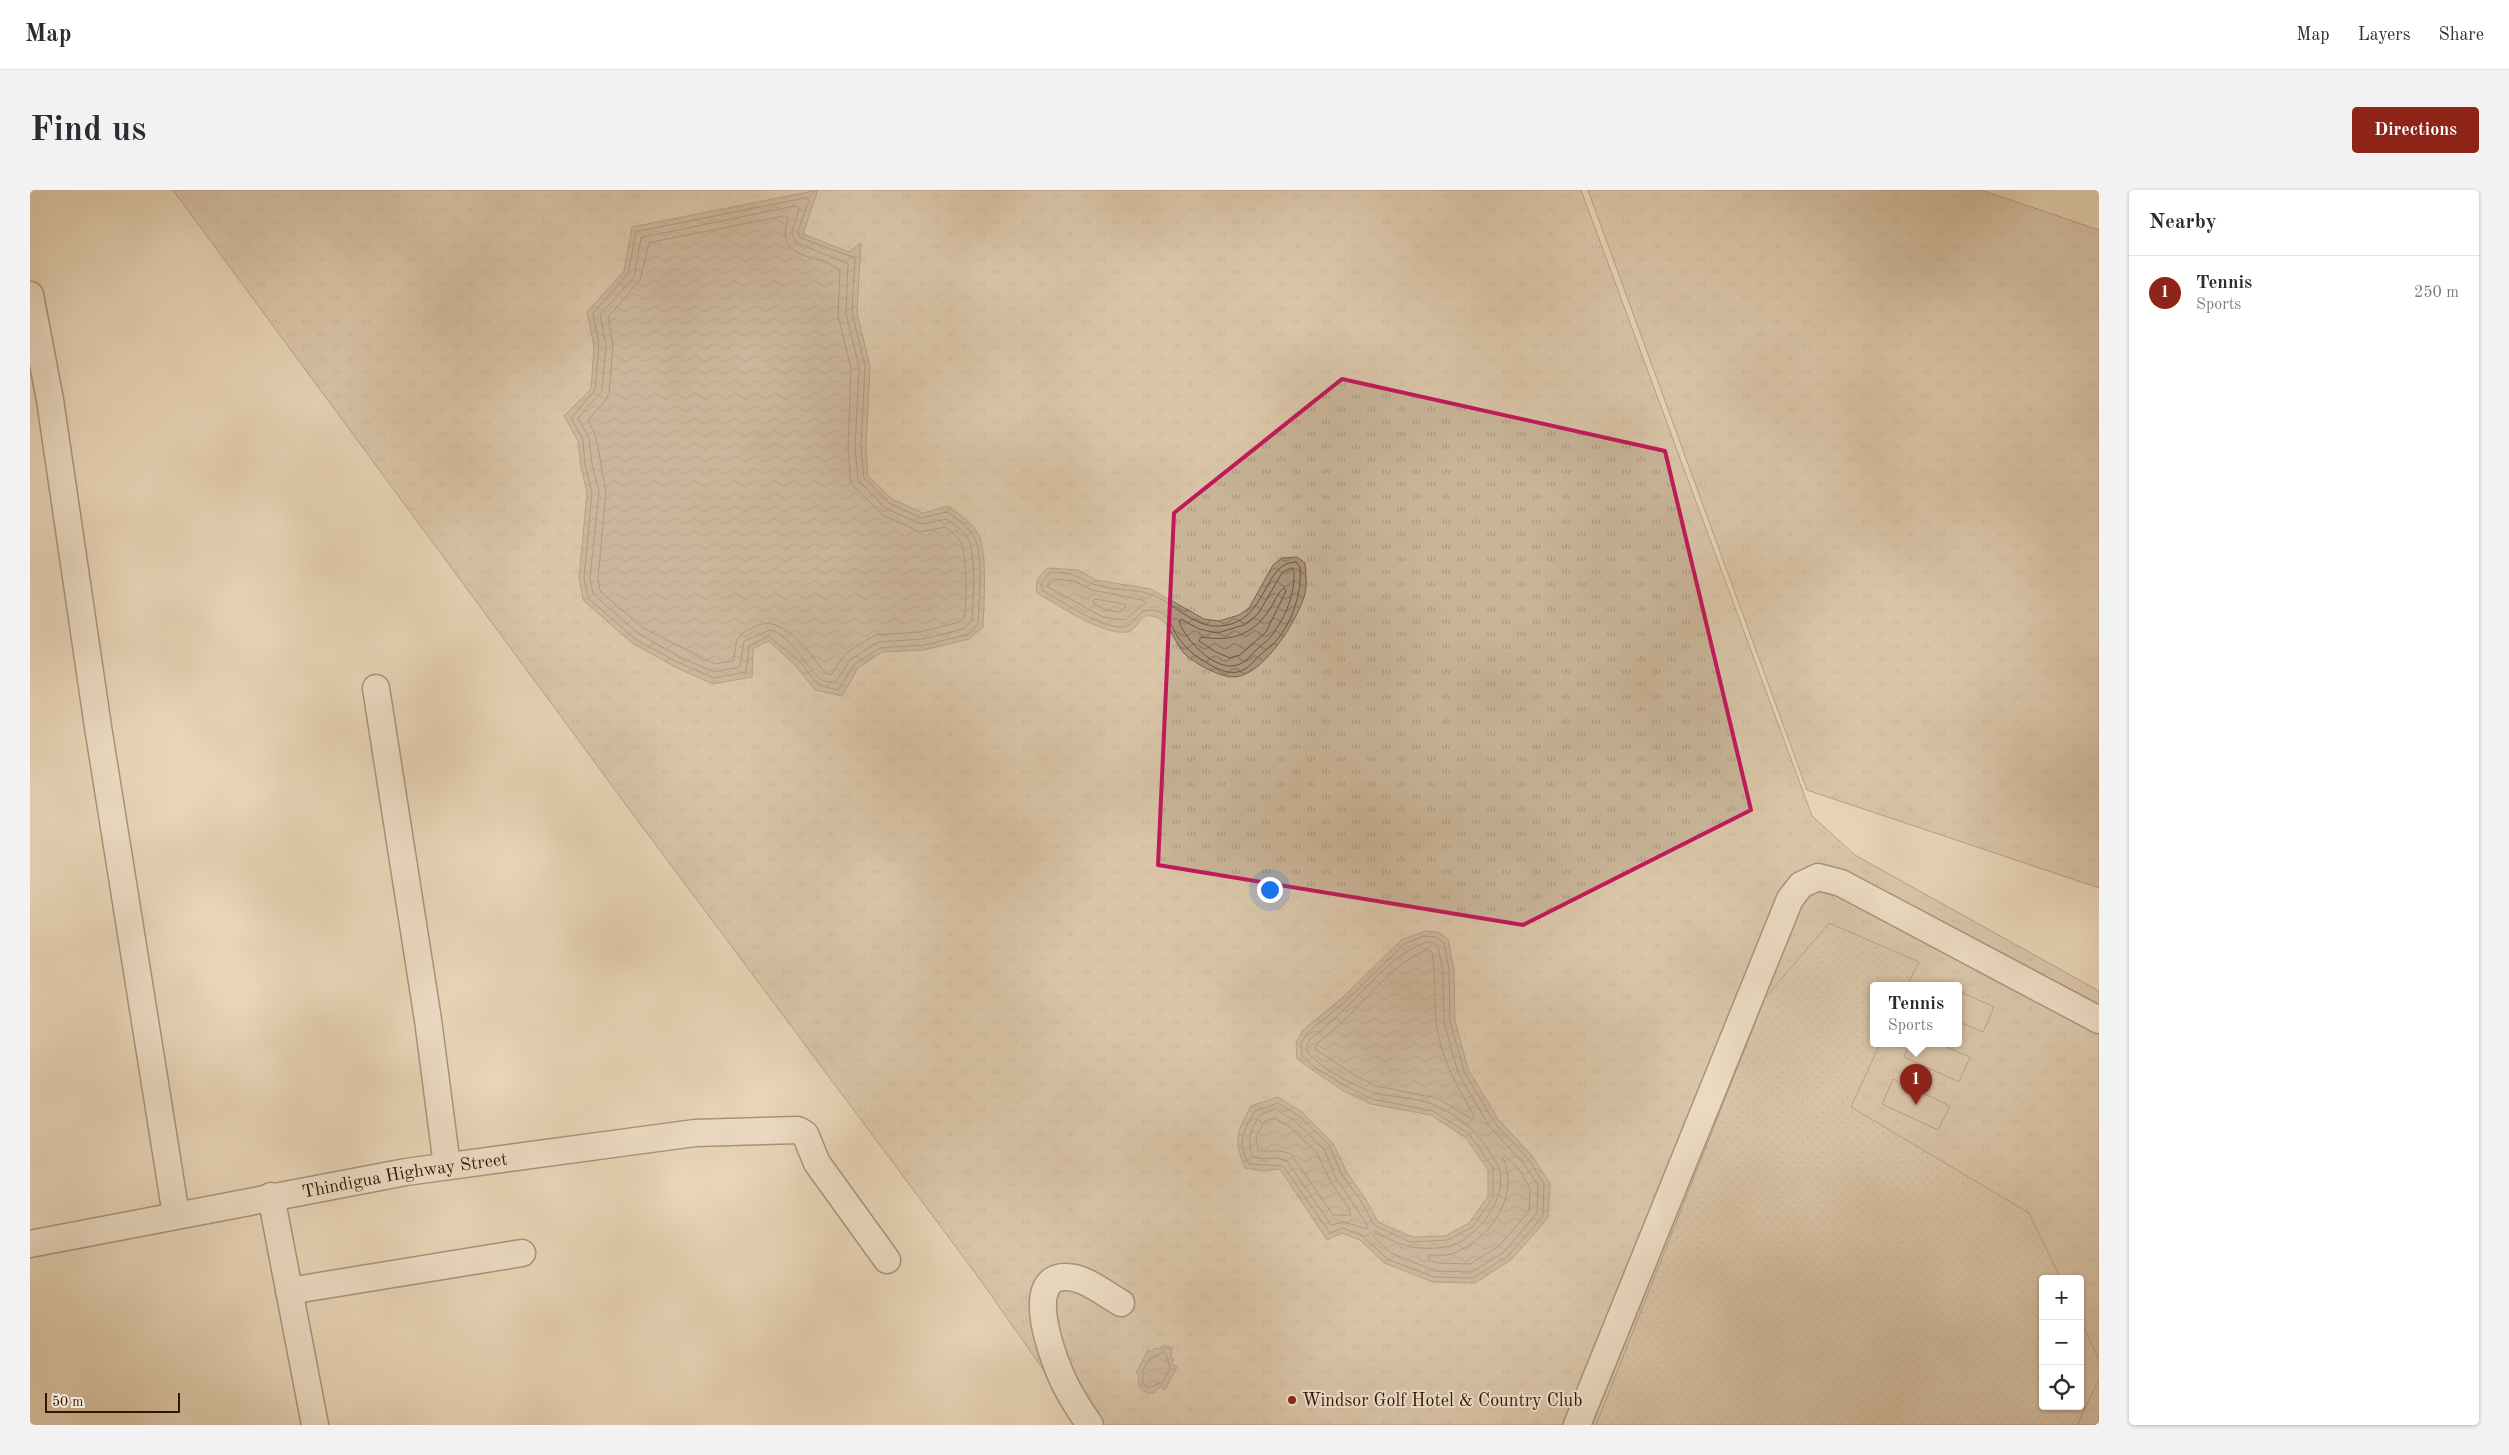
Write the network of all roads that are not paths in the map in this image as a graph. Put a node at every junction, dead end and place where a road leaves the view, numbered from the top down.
1 (30, 294) edge
2 (34, 340) edge
3 (376, 688) dead end
4 (2099, 1020) edge
5 (448, 1166) junction
6 (271, 1196) junction
7 (176, 1215) junction
8 (30, 1244) edge
9 (522, 1253) dead end
10 (887, 1260) dead end
11 (289, 1290) junction
12 (1121, 1303) dead end
13 (315, 1425) edge
14 (1090, 1425) edge
15 (1576, 1425) edge

1 - 2 street
2 - 7 street
3 - 5 street
4 - 15 street
5 - 6 street, Thindigua Highway Street
5 - 10 street, Thindigua Highway Street
6 - 7 street, Thindigua Highway Street
6 - 11 street
7 - 8 street, Thindigua Highway Street
9 - 11 street
11 - 13 street
12 - 14 street

